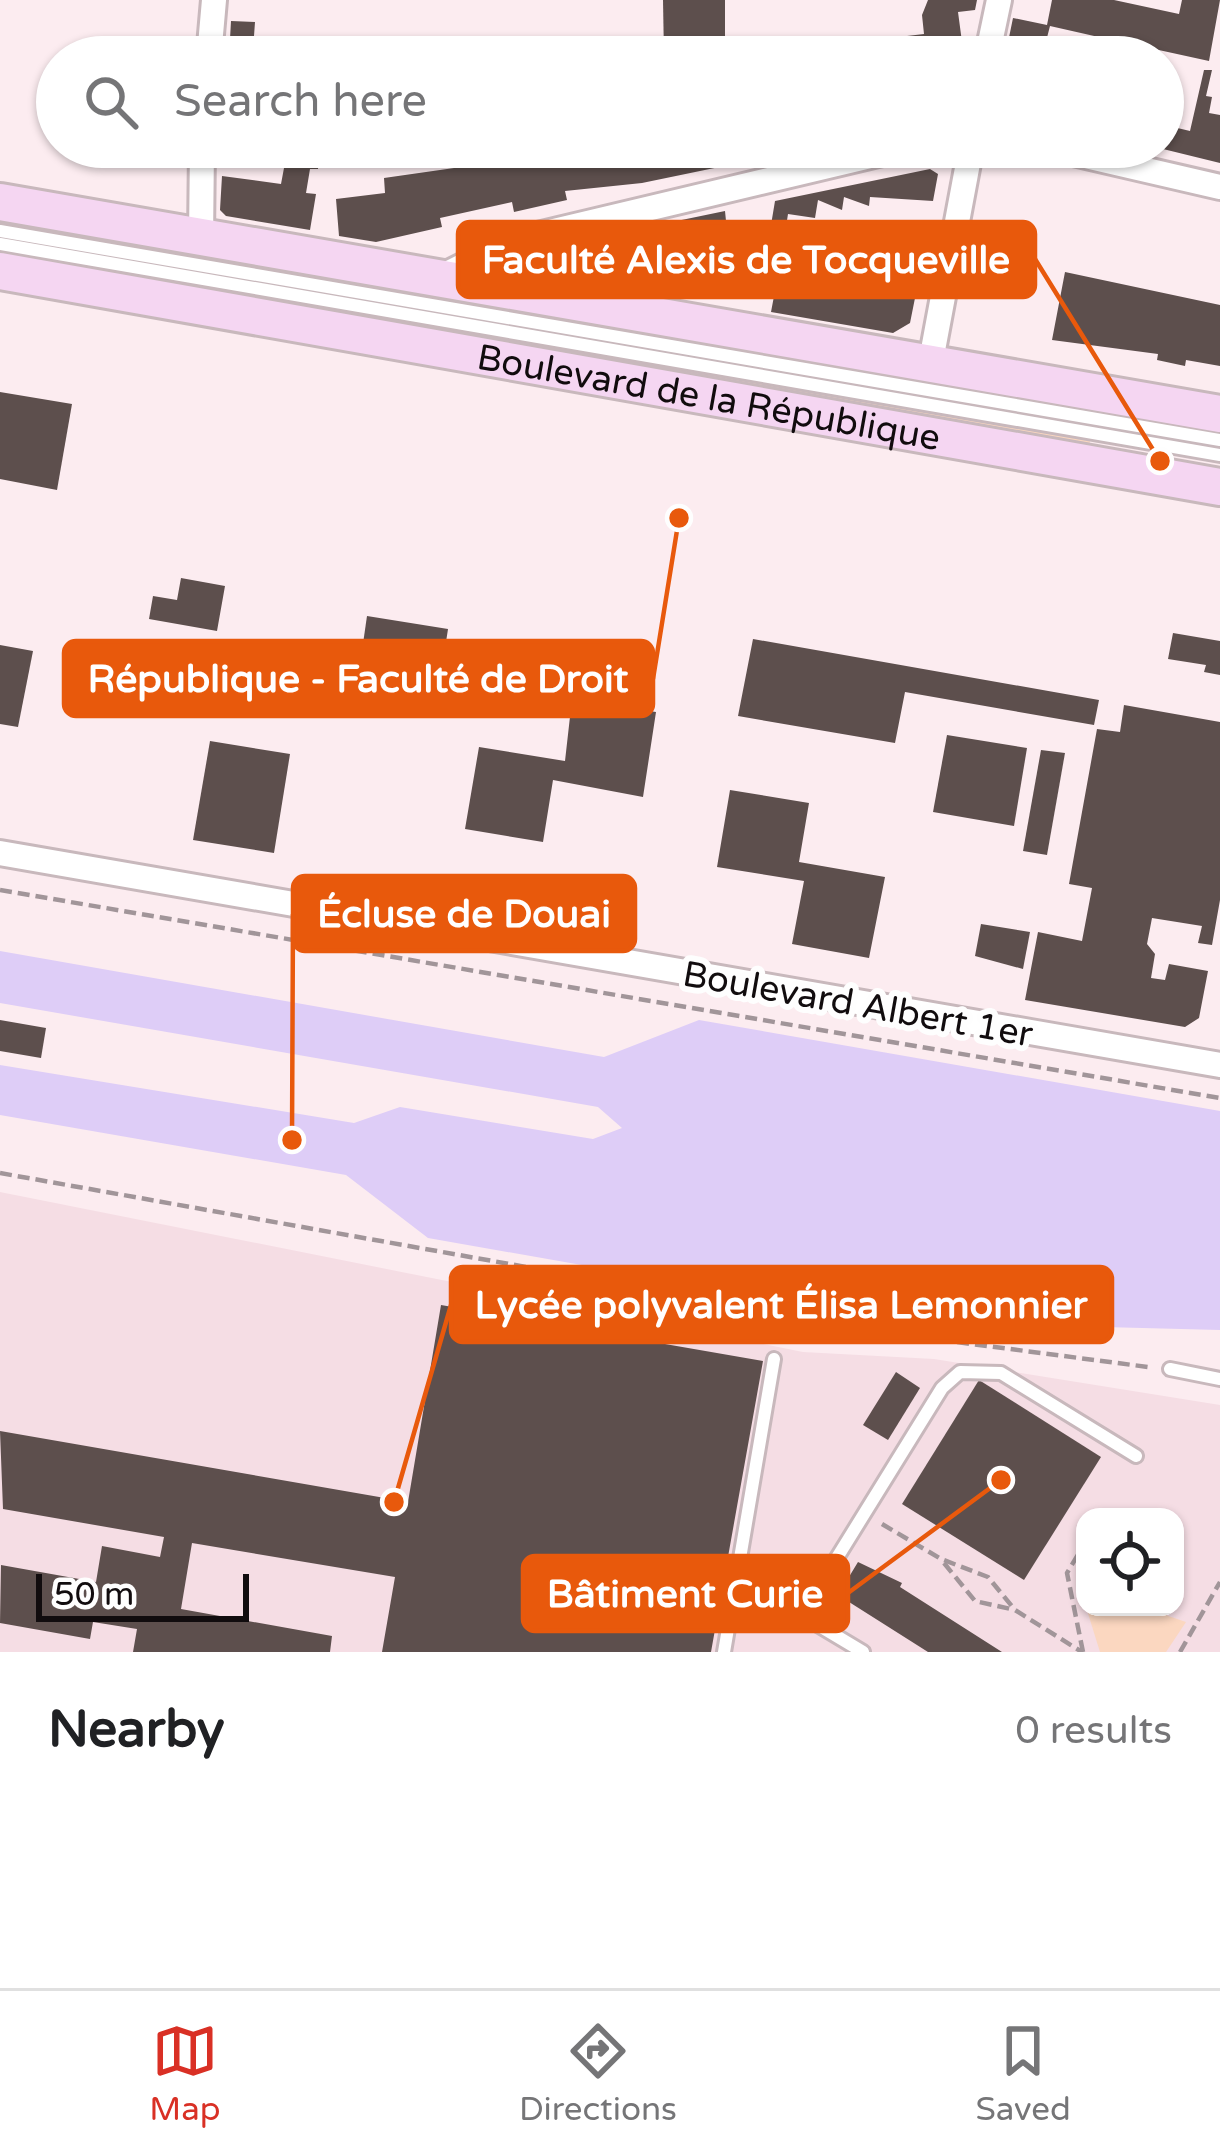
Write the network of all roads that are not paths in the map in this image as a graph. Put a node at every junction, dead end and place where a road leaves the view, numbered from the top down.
1 (214, 0) edge
2 (999, 0) edge
3 (211, 36) edge
4 (991, 36) edge
5 (202, 168) edge
6 (820, 168) edge
7 (967, 168) edge
8 (1138, 168) edge
9 (1220, 187) edge
10 (0, 202) edge
11 (0, 231) edge
12 (0, 244) edge
13 (0, 271) edge
14 (200, 272) junction
15 (437, 279) junction
16 (930, 366) junction
17 (1220, 414) edge
18 (1220, 440) edge
19 (1220, 455) edge
20 (1220, 488) edge
21 (0, 854) edge
22 (1220, 1065) edge
23 (774, 1359) dead end
24 (1170, 1369) road end
25 (1220, 1379) edge
26 (1136, 1456) dead end
27 (724, 1652) edge
28 (863, 1652) edge

1 - 3 street
2 - 4 street
5 - 14 street
6 - 15 street
7 - 16 street
8 - 9 street
10 - 14 main road, Boulevard de la République
11 - 14 lane
12 - 14 lane
13 - 14 main road, Boulevard de la République
14 - 15 main road, Boulevard de la République
14 - 18 lane
14 - 19 lane
14 - 20 main road, Boulevard de la République
15 - 16 main road, Boulevard de la République
16 - 17 main road, Boulevard de la République
21 - 22 street, Boulevard Albert 1er
23 - 27 lane
24 - 25 lane
26 - 28 lane

